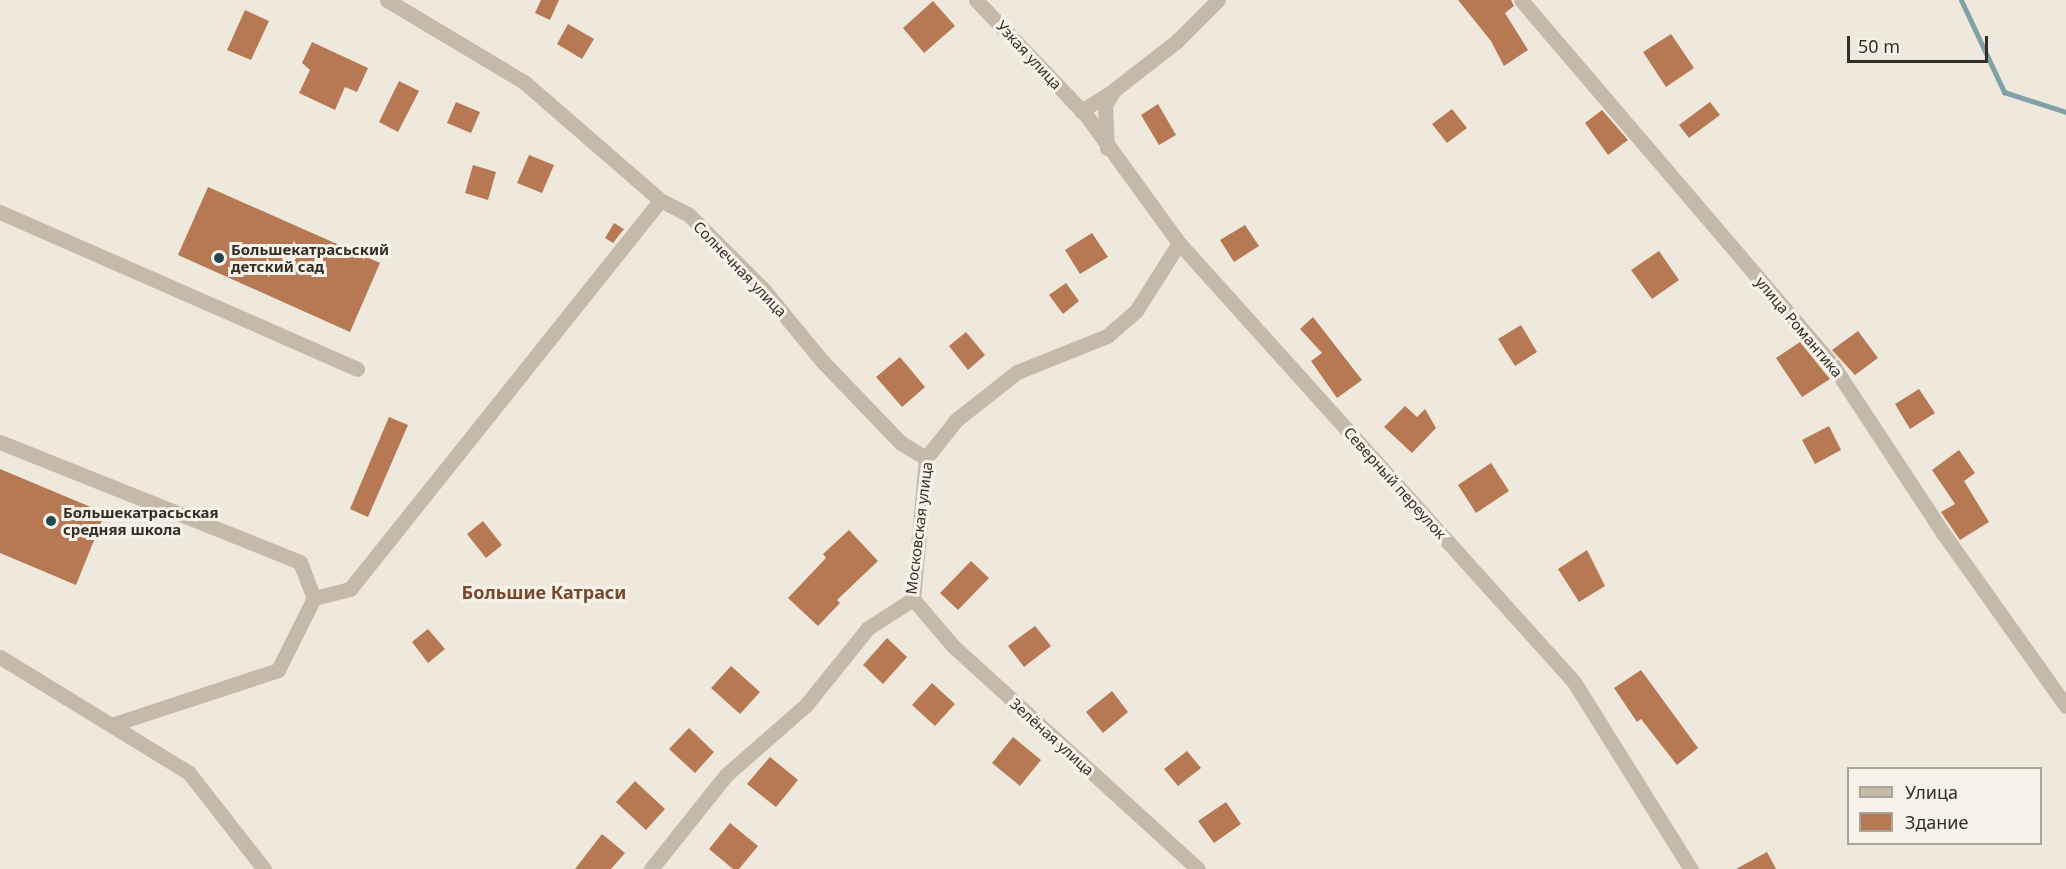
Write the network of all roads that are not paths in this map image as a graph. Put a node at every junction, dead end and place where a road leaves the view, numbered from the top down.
1 (387, 0) edge
2 (976, 0) edge
3 (1218, 0) edge
4 (1521, 0) edge
5 (1114, 90) junction
6 (1081, 111) junction
7 (1107, 148) junction
8 (660, 200) junction
9 (0, 212) edge
10 (1179, 243) junction
11 (357, 369) dead end
12 (0, 442) edge
13 (926, 458) junction
14 (314, 598) junction
15 (913, 599) junction
16 (0, 657) edge
17 (2066, 706) edge
18 (111, 724) junction
19 (264, 869) edge
20 (651, 869) edge
21 (1198, 869) edge
22 (1690, 869) edge

1 - 8 street, Солнечная улица
2 - 6 street, Узкая улица
3 - 5 street
4 - 17 street, улица Романтика
5 - 6 street
5 - 7 street
6 - 7 street, Северный переулок
7 - 10 street, Северный переулок
8 - 13 street, Солнечная улица
8 - 14 street
9 - 11 street
10 - 13 street, Московская улица
10 - 22 street, Северный переулок
12 - 14 street
13 - 15 street, Московская улица
14 - 18 street
15 - 20 street, Московская улица
15 - 21 street, Зелёная улица
16 - 18 street
18 - 19 street

